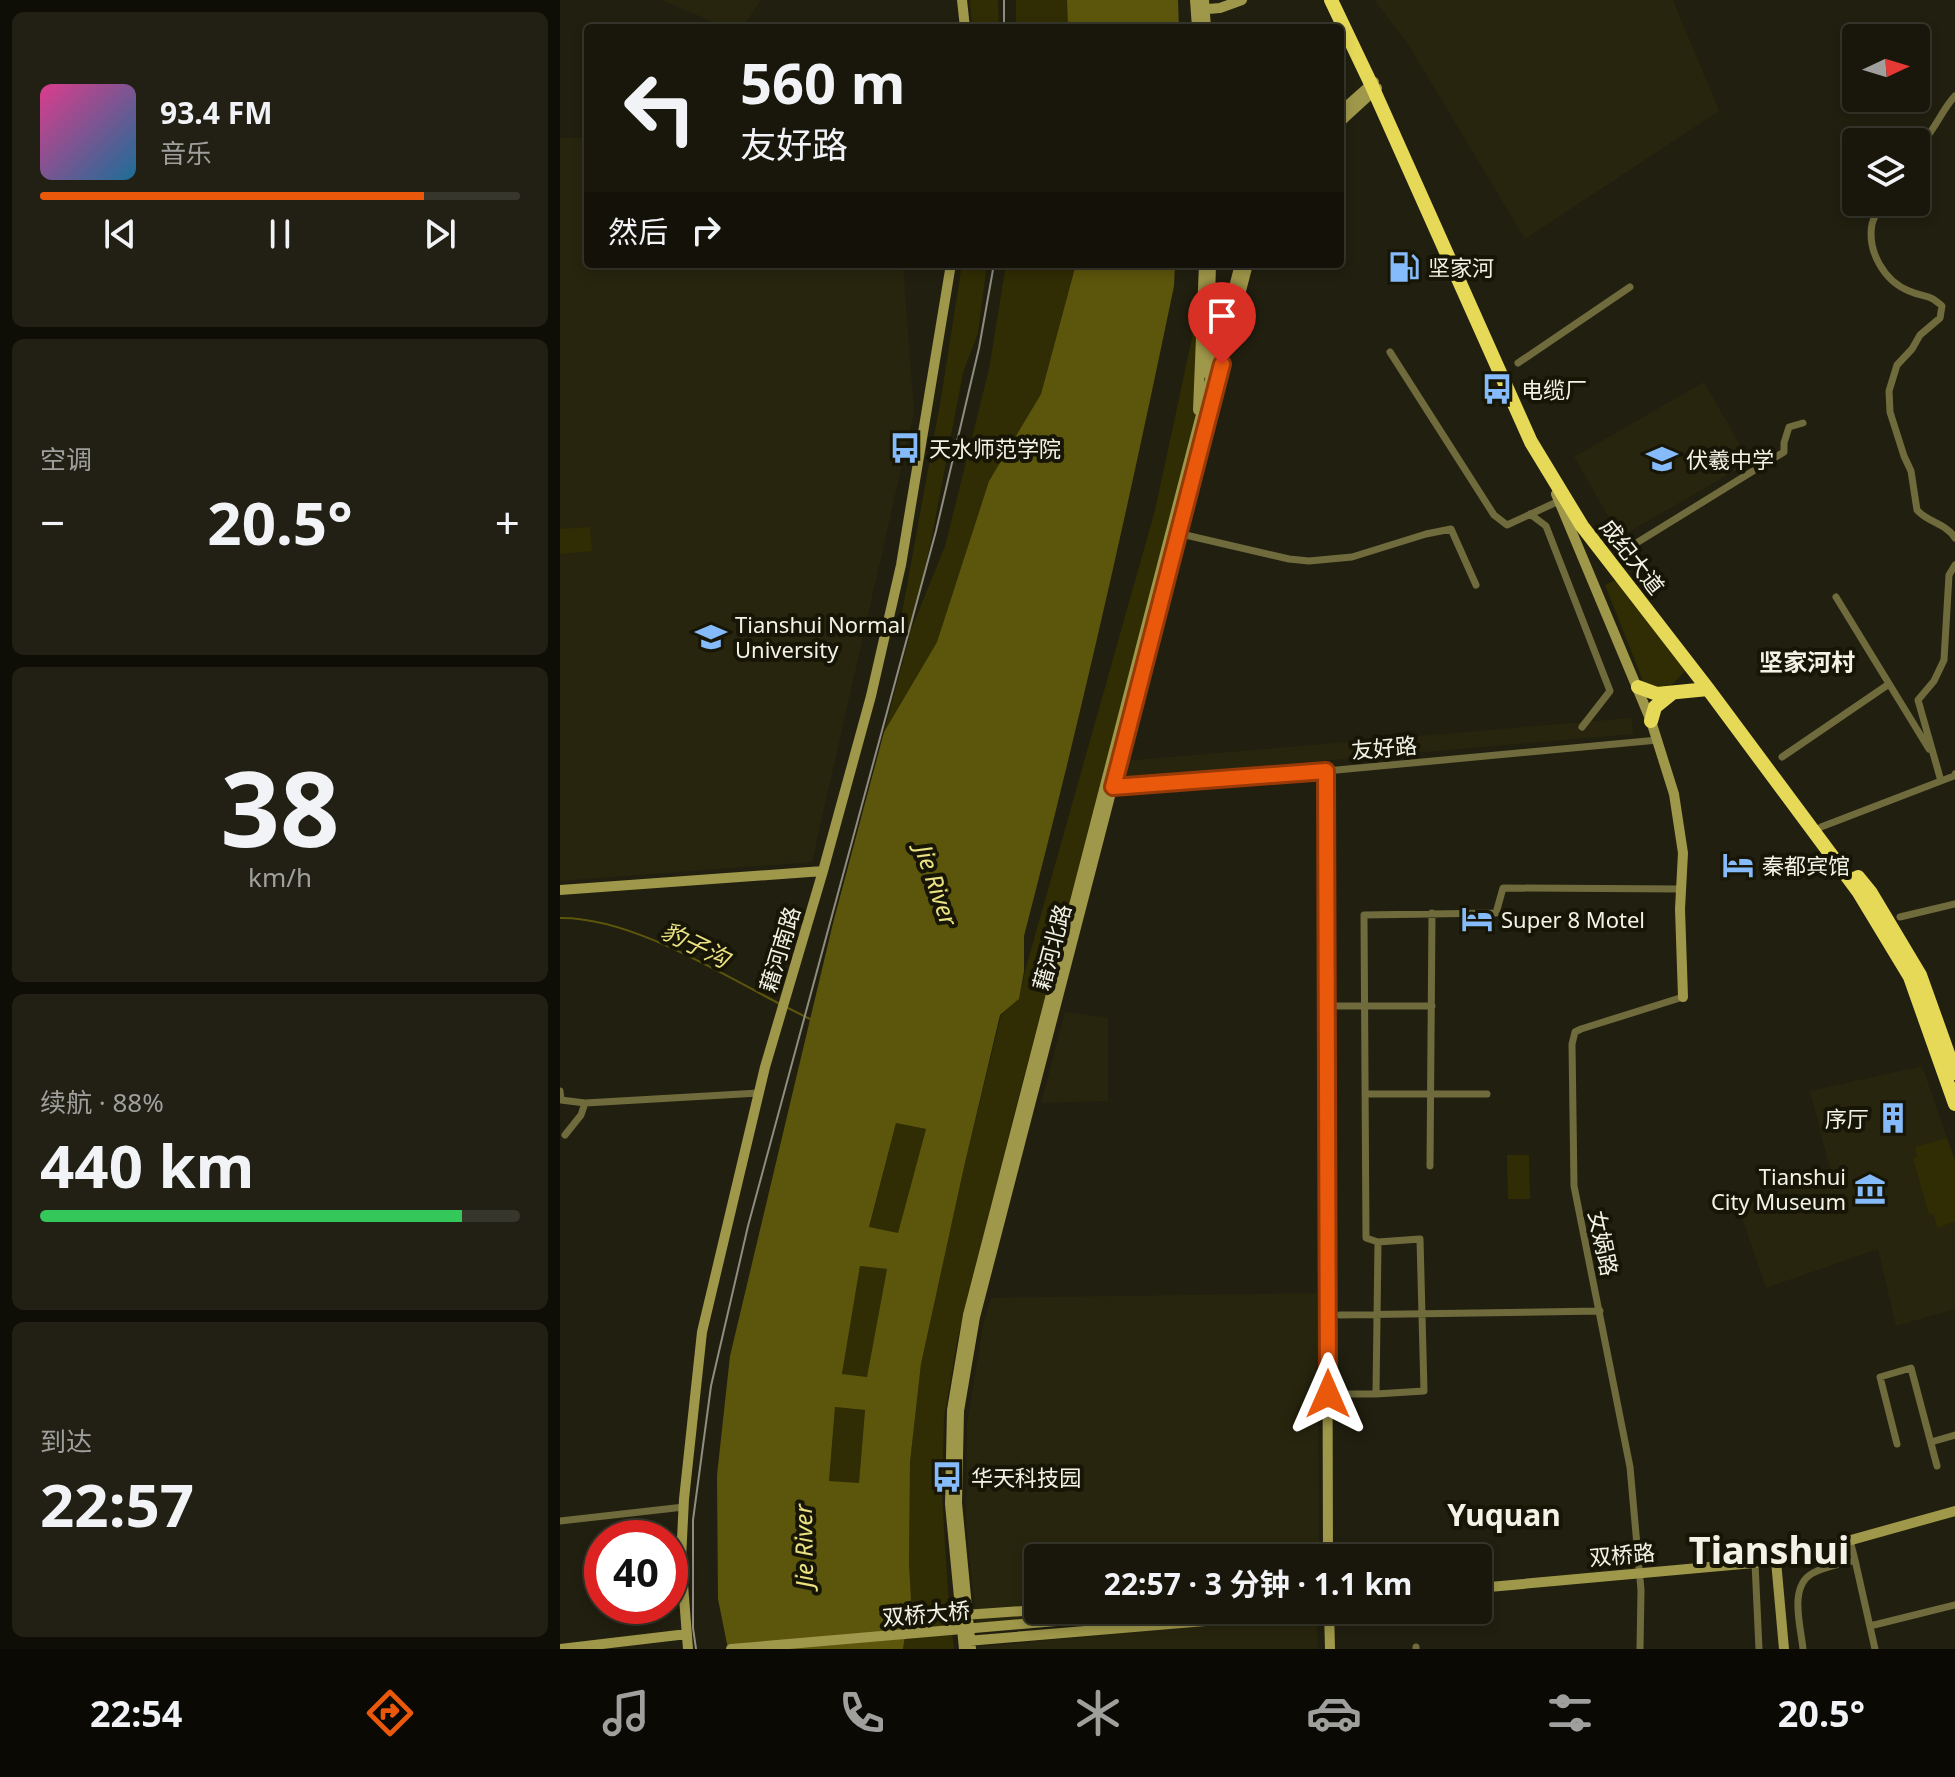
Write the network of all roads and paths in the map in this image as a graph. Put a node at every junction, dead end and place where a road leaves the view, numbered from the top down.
1 (962, 0) edge
2 (1242, 0) edge
3 (1331, 0) edge
4 (1341, 0) edge
5 (1200, 5) edge
6 (965, 24) edge
7 (1343, 24) edge
8 (1344, 25) edge
9 (1375, 86) junction
10 (1955, 96) edge
11 (1344, 109) edge
12 (1344, 118) edge
13 (1930, 135) edge
14 (1877, 216) edge
15 (950, 268) edge
16 (1204, 268) edge
17 (1211, 268) edge
18 (1239, 268) edge
19 (1247, 268) edge
20 (1630, 287) dead end
21 (1390, 352) dead end
22 (1518, 363) dead end
23 (1207, 390) junction
24 (1803, 423) dead end
25 (1202, 428) junction
26 (1536, 440) junction
27 (1543, 464) junction
28 (1559, 501) junction
29 (1530, 514) junction
30 (1175, 532) junction
31 (1955, 538) edge
32 (1625, 550) dead end
33 (1955, 565) edge
34 (1476, 585) dead end
35 (1836, 597) dead end
36 (1889, 684) junction
37 (1638, 687) junction
38 (1708, 689) junction
39 (1671, 694) junction
40 (1651, 721) junction
41 (1582, 727) dead end
42 (1658, 740) junction
43 (1782, 757) dead end
44 (1934, 758) junction
45 (1326, 771) junction
46 (1955, 774) edge
47 (1941, 781) junction
48 (1113, 787) junction
49 (1821, 827) junction
50 (823, 871) junction
51 (1681, 889) junction
52 (560, 890) edge
53 (1955, 904) edge
54 (1432, 913) junction
55 (1900, 917) dead end
56 (1683, 997) joint
57 (1327, 1006) junction
58 (1364, 1006) junction
59 (1432, 1006) junction
60 (1955, 1073) edge
61 (560, 1091) edge
62 (759, 1093) junction
63 (1365, 1094) junction
64 (1431, 1094) junction
65 (1487, 1094) dead end
66 (585, 1103) junction
67 (1955, 1104) edge
68 (565, 1135) dead end
69 (1430, 1166) dead end
70 (1378, 1242) junction
71 (1600, 1311) junction
72 (1422, 1314) junction
73 (1340, 1315) dead end
74 (1377, 1315) junction
75 (1328, 1394) junction
76 (1376, 1394) junction
77 (1955, 1435) edge
78 (1931, 1442) junction
79 (1897, 1444) dead end
80 (1937, 1466) dead end
81 (684, 1507) junction
82 (1955, 1511) edge
83 (560, 1521) edge
84 (1850, 1540) junction
85 (1328, 1544) edge
86 (1855, 1560) junction
87 (1776, 1561) junction
88 (1755, 1563) junction
89 (1639, 1573) junction
90 (1492, 1587) edge
91 (1955, 1605) edge
92 (1024, 1611) edge
93 (965, 1615) junction
94 (1024, 1624) edge
95 (1180, 1624) edge
96 (1329, 1624) edge
97 (1870, 1626) junction
98 (687, 1634) junction
99 (968, 1645) edge
100 (560, 1649) edge
101 (688, 1649) edge
102 (731, 1649) edge
103 (1330, 1649) edge
104 (1640, 1649) edge
105 (1759, 1649) edge
106 (1784, 1649) edge
107 (1803, 1649) edge
108 (1875, 1649) edge

1 - 6 main road
2 - 5 main road
3 - 7 highway, 成纪大道
4 - 9 highway, 成纪大道
8 - 9 highway, 成纪大道
9 - 11 main road
9 - 12 main road
9 - 26 highway, 成纪大道
9 - 27 highway, 成纪大道
10 - 13 street
14 - 31 street
15 - 50 main road, 藉河南路
16 - 25 main road
17 - 23 main road
18 - 23 main road, 藉河北路
19 - 25 main road, 藉河北路
20 - 22 street
21 - 29 street
23 - 25 main road, 藉河北路
24 - 32 street
25 - 30 main road, 藉河北路
26 - 27 main road
26 - 49 highway, 成纪大道
27 - 28 main road
27 - 38 highway, 成纪大道
28 - 29 street
28 - 37 main road
29 - 41 street
30 - 34 street
30 - 48 main road, 藉河北路
30 - 93 main road, 藉河北路
33 - 44 street
35 - 36 street
36 - 43 street
36 - 44 street
37 - 39 highway
37 - 40 main road
38 - 39 highway
38 - 67 highway, 成纪大道
39 - 40 highway
40 - 42 main road
42 - 45 street, 友好路
42 - 51 main road
44 - 47 street
45 - 48 street, 友好路
45 - 57 main road
46 - 47 street
47 - 49 street
48 - 93 main road, 藉河北路
49 - 60 highway, 成纪大道
50 - 52 main road
50 - 62 main road, 藉河南路
51 - 54 street
51 - 56 main road
53 - 55 street
54 - 58 street
54 - 59 street
56 - 71 street, 女娲路
57 - 58 street
57 - 75 main road
58 - 59 street
58 - 63 street
59 - 64 street
61 - 66 street
62 - 66 street
62 - 81 main road, 藉河南路
63 - 64 street
63 - 70 street
64 - 65 street
64 - 69 street
66 - 68 street
70 - 72 street
70 - 74 street
71 - 72 street
71 - 89 street, 女娲路
72 - 74 street
72 - 76 street
73 - 74 street
74 - 76 street
75 - 76 street
75 - 85 main road
77 - 78 street
78 - 79 street
78 - 80 street
81 - 83 street
81 - 98 main road, 藉河南路
82 - 84 main road, 双桥路
84 - 86 street
84 - 87 main road, 双桥路
86 - 97 street
86 - 107 street
87 - 88 main road, 双桥路
87 - 106 main road
88 - 89 main road, 双桥路
88 - 105 street
89 - 90 main road, 双桥路
89 - 104 street, 女娲路
91 - 97 street
92 - 93 main road
93 - 99 main road, 藉河北路
94 - 102 main road, 双桥大桥, bridge
95 - 99 main road
96 - 103 main road
97 - 108 street
98 - 100 main road
98 - 101 main road, 藉河南路

